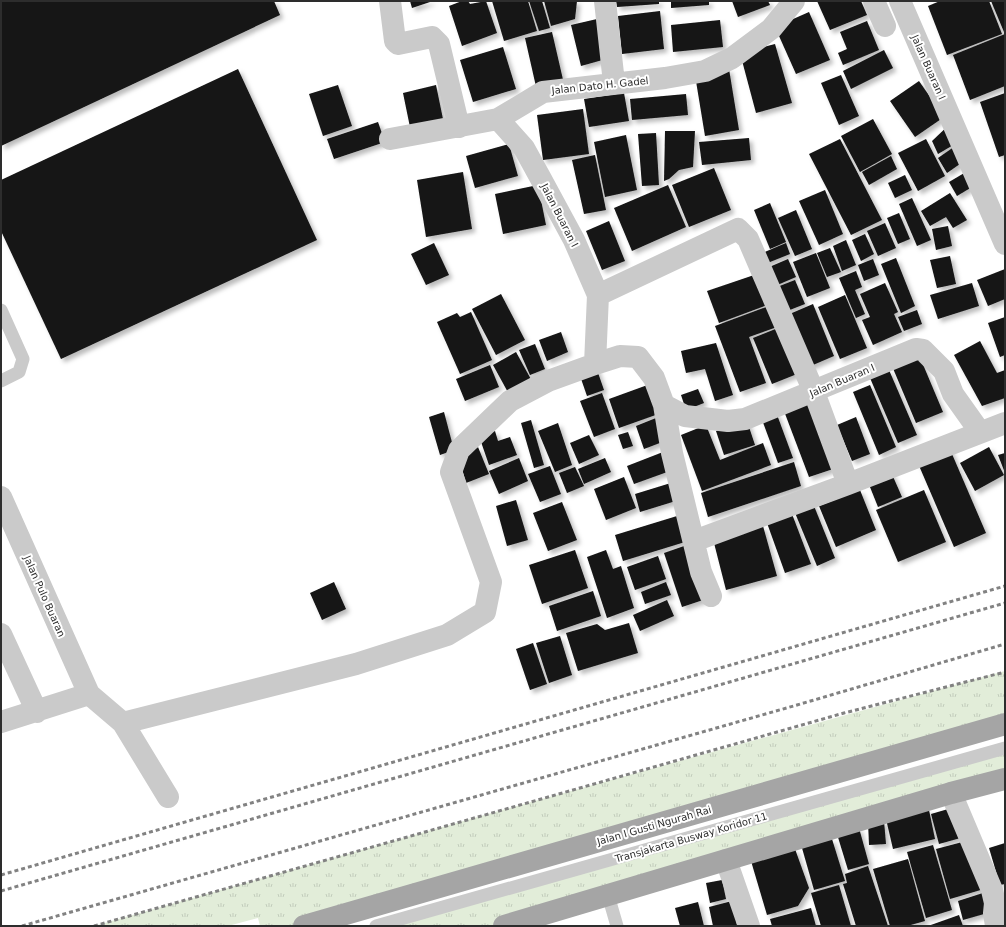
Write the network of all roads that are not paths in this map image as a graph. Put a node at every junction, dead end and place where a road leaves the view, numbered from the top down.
1 (390, 1) edge
2 (605, 1) edge
3 (794, 1) edge
4 (874, 1) edge
5 (900, 1) edge
6 (885, 26) dead end
7 (614, 83) junction
8 (498, 119) junction
9 (460, 127) junction
10 (390, 139) dead end
11 (1005, 244) edge
12 (598, 295) junction
13 (1, 310) edge
14 (594, 364) junction
15 (1, 381) edge
16 (814, 392) junction
17 (664, 405) junction
18 (1005, 423) edge
19 (980, 432) junction
20 (848, 484) junction
21 (1, 497) edge
22 (694, 541) junction
23 (711, 596) dead end
24 (1, 634) edge
25 (90, 694) junction
26 (37, 712) junction
27 (1, 722) edge
28 (123, 723) junction
29 (1005, 724) edge
30 (1005, 748) edge
31 (1005, 779) edge
32 (951, 793) junction
33 (168, 796) dead end
34 (726, 860) junction
35 (608, 895) junction
36 (304, 926) edge
37 (376, 926) edge
38 (504, 926) edge
39 (617, 926) edge
40 (749, 926) edge
41 (996, 926) edge

1 - 9 street
2 - 7 street
3 - 7 street, Jalan Dato H. Gadel
4 - 6 street
5 - 11 street, Jalan Buaran I
7 - 8 street, Jalan Dato H. Gadel
8 - 9 street, Jalan Dato H. Gadel
8 - 12 street, Jalan Buaran I
9 - 10 street, Jalan Dato H. Gadel
12 - 14 street, Jalan Buaran I
12 - 16 street
13 - 15 lane
14 - 17 street
14 - 28 street
16 - 17 street, Jalan Buaran I
16 - 19 street, Jalan Buaran I
16 - 20 street
17 - 22 street
18 - 19 street
19 - 20 street
20 - 22 street
21 - 25 street, Jalan Pulo Buaran
22 - 23 street
24 - 26 street
25 - 26 street
25 - 28 street
26 - 27 street
28 - 33 street
29 - 36 main road, Jalan I Gusti Ngurah Rai
30 - 37 lane, Transjakarta Busway Koridor 11
31 - 32 main road
32 - 34 main road
32 - 41 street
34 - 35 main road
34 - 40 street
35 - 38 main road
35 - 39 lane

